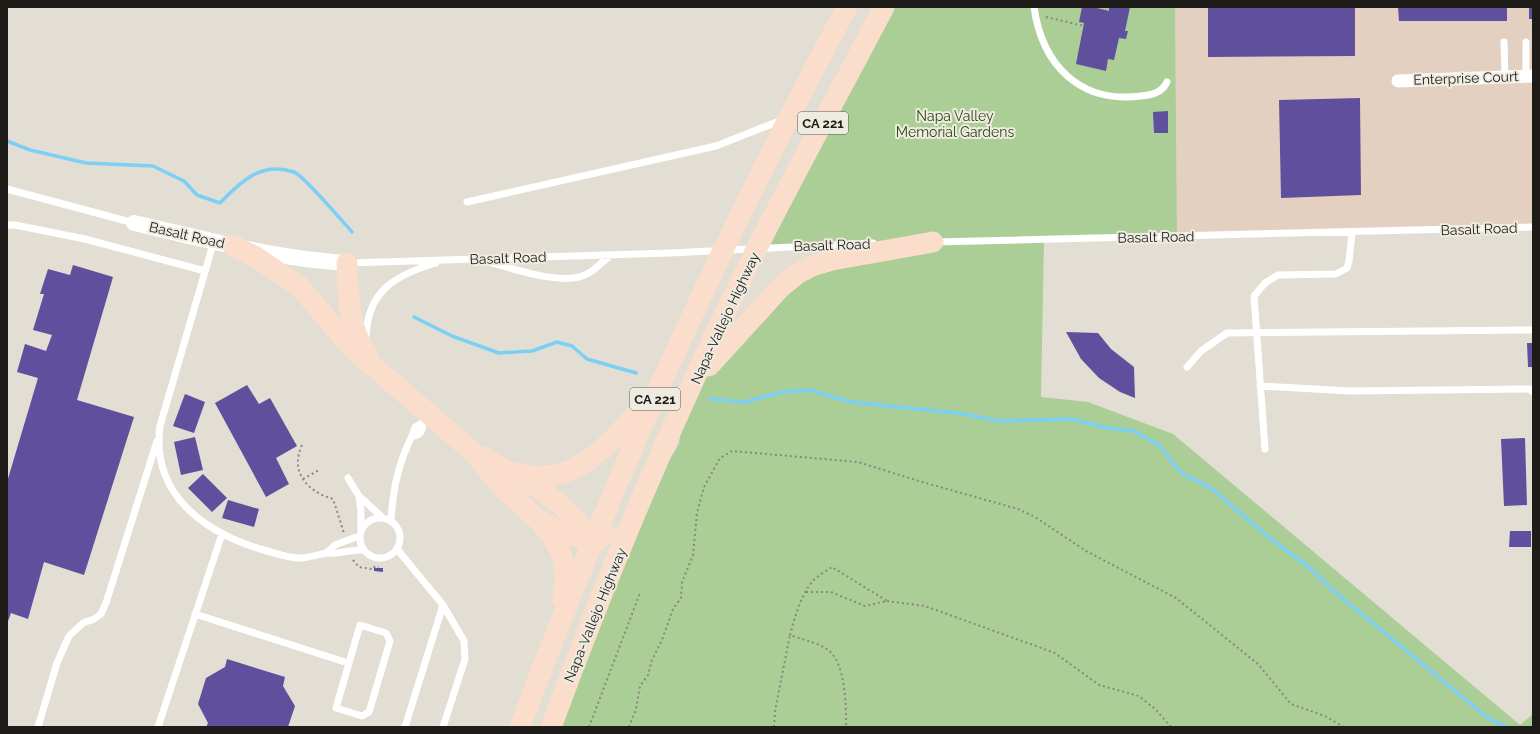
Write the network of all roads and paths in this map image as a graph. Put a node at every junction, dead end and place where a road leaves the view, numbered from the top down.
1 (847, 7) edge
2 (884, 7) edge
3 (1035, 10) edge
4 (1084, 26) dead end
5 (1504, 42) dead end
6 (1526, 42) dead end
7 (1530, 76) edge
8 (1505, 77) junction
9 (1398, 81) dead end
10 (1166, 82) dead end
11 (788, 118) junction
12 (7, 189) edge
13 (467, 202) dead end
14 (134, 223) joint
15 (7, 226) edge
16 (1533, 227) edge
17 (1352, 233) junction
18 (933, 242) junction
19 (223, 243) junction
20 (611, 255) junction
21 (477, 259) junction
22 (446, 260) junction
23 (347, 263) junction
24 (206, 271) junction
25 (1533, 330) edge
26 (1257, 333) junction
27 (1187, 367) dead end
28 (379, 370) junction
29 (694, 383) junction
30 (1260, 386) junction
31 (659, 390) junction
32 (1533, 392) edge
33 (426, 418) junction
34 (159, 435) junction
35 (302, 445) dead end
36 (1265, 449) dead end
37 (472, 451) junction
38 (500, 466) junction
39 (319, 470) dead end
40 (348, 478) dead end
41 (303, 480) junction
42 (359, 496) junction
43 (382, 517) junction
44 (537, 519) junction
45 (391, 520) junction
46 (634, 520) junction
47 (360, 533) junction
48 (222, 534) junction
49 (345, 536) dead end
50 (595, 540) junction
51 (397, 549) junction
52 (364, 550) junction
53 (326, 553) junction
54 (352, 555) dead end
55 (379, 567) dead end
56 (607, 584) junction
57 (640, 592) dead end
58 (806, 592) junction
59 (887, 601) junction
60 (443, 605) junction
61 (195, 614) junction
62 (560, 624) junction
63 (790, 635) junction
64 (348, 663) junction
65 (38, 727) edge
66 (158, 727) edge
67 (406, 727) edge
68 (443, 727) edge
69 (520, 727) edge
70 (551, 727) edge
71 (589, 727) edge
72 (629, 727) edge
73 (774, 727) edge
74 (846, 727) edge
75 (1172, 727) edge
76 (1344, 727) edge

1 - 11 main road, Napa-Vallejo Highway / CA 221
2 - 29 main road, Napa-Vallejo Highway / CA 221
3 - 4 path
3 - 10 lane
5 - 8 lane
6 - 7 lane
7 - 8 street, Enterprise Court
8 - 9 street, Enterprise Court
11 - 13 lane
11 - 31 main road, Napa-Vallejo Highway / CA 221
12 - 14 lane
14 - 19 street, Basalt Road
15 - 24 lane
16 - 17 lane, Basalt Road
17 - 18 lane, Basalt Road
17 - 26 lane
18 - 20 lane, Basalt Road
18 - 29 main road
19 - 23 street, Basalt Road
19 - 24 lane
19 - 28 main road
20 - 21 lane, Basalt Road
20 - 21 lane
21 - 22 lane, Basalt Road
22 - 23 lane, Basalt Road
22 - 28 lane
23 - 28 main road
24 - 34 lane
25 - 26 lane
26 - 27 lane
26 - 30 lane
28 - 33 main road
29 - 46 main road, Napa-Vallejo Highway / CA 221
30 - 32 lane
30 - 36 lane
31 - 38 main road
31 - 50 main road, Napa-Vallejo Highway / CA 221
33 - 37 main road
33 - 45 lane
34 - 48 lane
34 - 65 lane
35 - 41 path
37 - 38 main road
37 - 44 main road
38 - 50 main road
39 - 41 path
40 - 42 lane
41 - 49 path
42 - 43 lane
42 - 47 lane
43 - 45 lane
43 - 47 lane
44 - 50 main road
44 - 62 main road
45 - 51 lane
46 - 50 main road
46 - 56 main road, Napa-Vallejo Highway / CA 221
47 - 52 lane
47 - 53 lane
48 - 53 lane
48 - 61 lane
50 - 56 main road
50 - 62 main road, Napa-Vallejo Highway / CA 221
51 - 52 lane
51 - 60 lane
52 - 53 lane
54 - 55 path
56 - 70 main road, Napa-Vallejo Highway / CA 221
57 - 71 path
58 - 59 path
58 - 59 path
58 - 63 path
59 - 75 path
60 - 67 lane
60 - 68 lane
61 - 64 lane
61 - 66 lane
62 - 69 main road, Napa-Vallejo Highway / CA 221
63 - 73 path
63 - 74 path
64 - 64 lane
72 - 76 path

